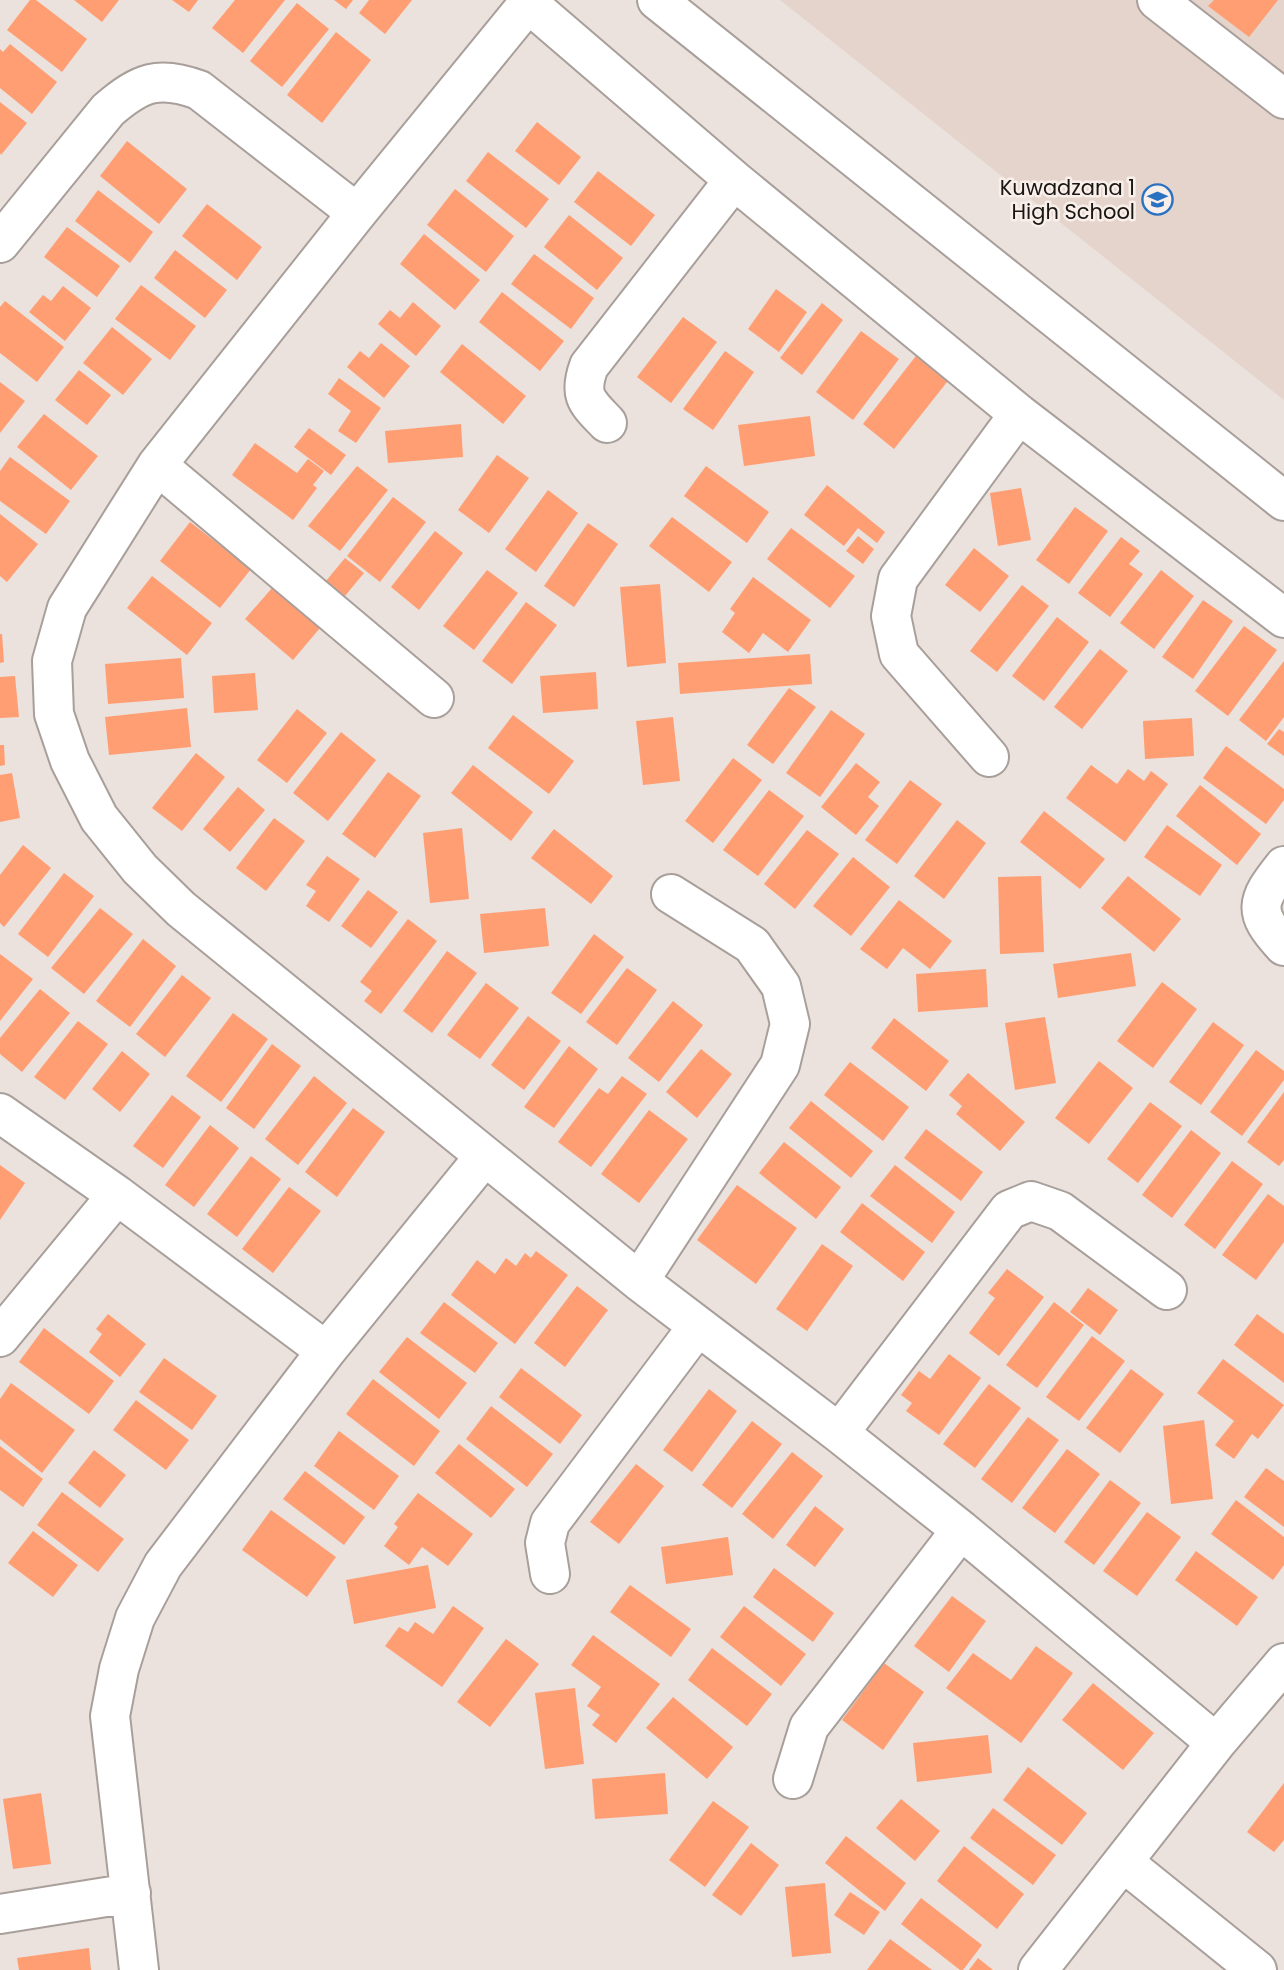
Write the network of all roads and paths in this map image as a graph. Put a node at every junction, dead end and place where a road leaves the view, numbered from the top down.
1 (657, 0) edge
2 (1157, 0) edge
3 (530, 2) edge
4 (1284, 99) edge
5 (734, 180) junction
6 (357, 213) junction
7 (0, 243) edge
8 (1020, 414) junction
9 (607, 423) dead end
10 (157, 466) junction
11 (1284, 501) edge
12 (1284, 618) edge
13 (433, 698) dead end
14 (989, 757) dead end
15 (1284, 866) edge
16 (671, 894) dead end
17 (1284, 946) edge
18 (0, 1113) edge
19 (484, 1157) junction
20 (117, 1195) junction
21 (639, 1281) junction
22 (1167, 1290) dead end
23 (698, 1326) junction
24 (0, 1337) edge
25 (326, 1351) junction
26 (839, 1433) junction
27 (961, 1530) junction
28 (550, 1574) dead end
29 (1284, 1663) edge
30 (1216, 1743) junction
31 (793, 1779) dead end
32 (1123, 1862) junction
33 (131, 1893) junction
34 (0, 1914) edge
35 (139, 1970) edge
36 (1038, 1970) edge
37 (1257, 1970) edge

1 - 11 street
2 - 4 street
3 - 5 street
3 - 6 street
5 - 8 street
5 - 9 street
6 - 7 street
6 - 10 street
8 - 12 street
8 - 14 street
10 - 13 street
10 - 19 street
15 - 17 street
16 - 21 street
18 - 20 street
19 - 21 street
19 - 25 street
20 - 24 street
20 - 25 street
21 - 23 street
22 - 26 street
23 - 26 street
23 - 28 street
25 - 33 street
26 - 27 street
27 - 30 street
27 - 31 street
29 - 30 street
30 - 32 street
32 - 36 street
32 - 37 street
33 - 34 street
33 - 35 street

